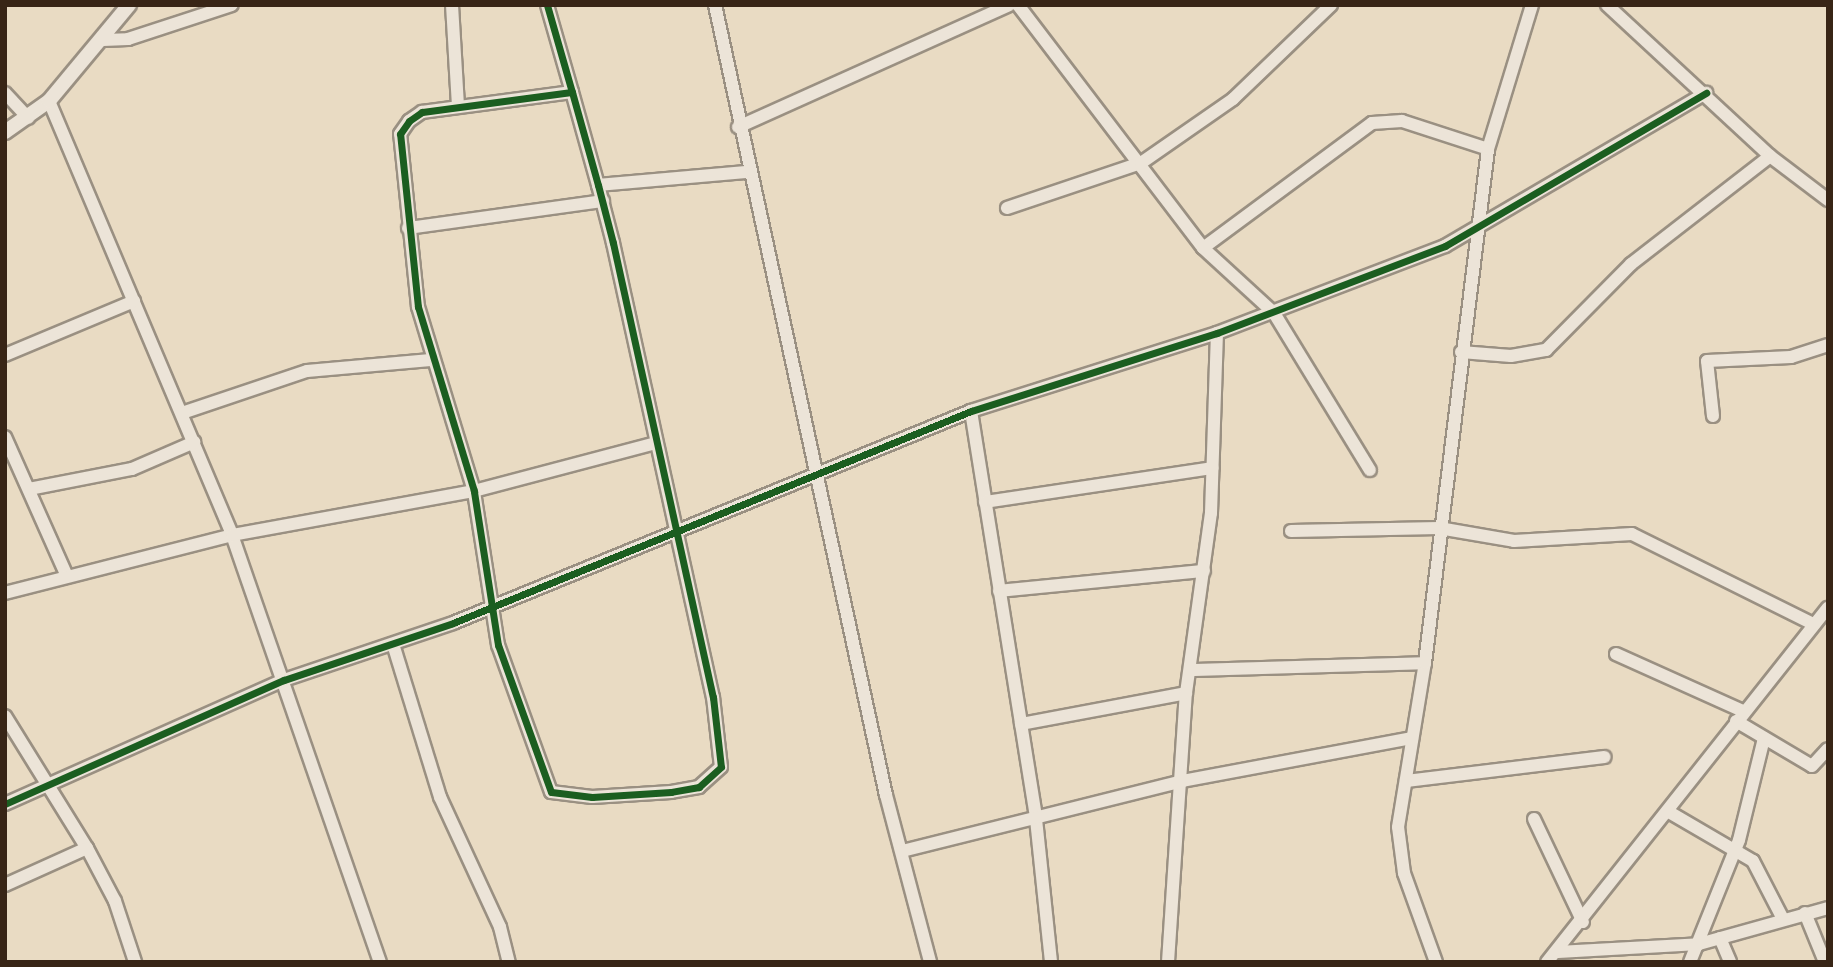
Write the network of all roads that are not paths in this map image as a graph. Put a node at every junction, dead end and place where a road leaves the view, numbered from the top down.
1 (129, 5) edge
2 (232, 5) edge
3 (452, 5) edge
4 (547, 5) edge
5 (715, 5) edge
6 (1009, 5) edge
7 (1018, 5) edge
8 (1331, 5) edge
9 (1532, 5) edge
10 (1607, 5) edge
11 (103, 40) junction
12 (572, 92) junction
13 (5, 93) edge
14 (1706, 93) junction
15 (49, 101) junction
16 (457, 107) junction
17 (29, 118) junction
18 (738, 127) junction
19 (5, 132) edge
20 (1488, 149) junction
21 (1770, 156) junction
22 (1141, 163) junction
23 (748, 172) junction
24 (598, 185) junction
25 (1828, 200) edge
26 (603, 201) junction
27 (1007, 208) dead end
28 (1475, 226) junction
29 (408, 228) junction
30 (1203, 248) junction
31 (134, 301) junction
32 (1273, 313) junction
33 (1217, 333) junction
34 (1828, 345) edge
35 (1461, 352) junction
36 (5, 355) edge
37 (431, 360) junction
38 (971, 411) junction
39 (182, 413) junction
40 (1713, 416) dead end
41 (5, 437) edge
42 (194, 442) junction
43 (656, 443) junction
44 (1212, 468) junction
45 (1370, 470) dead end
46 (818, 472) junction
47 (29, 489) junction
48 (474, 491) junction
49 (985, 502) junction
50 (1439, 528) junction
51 (678, 530) junction
52 (1291, 531) dead end
53 (232, 535) junction
54 (1205, 571) junction
55 (66, 574) junction
56 (999, 591) junction
57 (5, 593) edge
58 (496, 605) junction
59 (1828, 608) edge
60 (1813, 624) junction
61 (393, 644) junction
62 (1616, 654) dead end
63 (1425, 663) junction
64 (1192, 670) junction
65 (284, 680) junction
66 (1186, 693) junction
67 (5, 716) edge
68 (1740, 716) junction
69 (1021, 724) junction
70 (1412, 738) junction
71 (1764, 738) junction
72 (1828, 749) edge
73 (1605, 757) dead end
74 (1406, 780) junction
75 (1182, 781) junction
76 (47, 788) junction
77 (5, 804) edge
78 (1669, 812) junction
79 (1035, 819) junction
80 (1534, 819) dead end
81 (87, 848) junction
82 (1735, 849) junction
83 (902, 851) junction
84 (5, 885) edge
85 (1828, 908) edge
86 (1805, 913) junction
87 (1783, 919) junction
88 (1583, 922) junction
89 (1720, 938) junction
90 (1699, 944) junction
91 (1558, 952) junction
92 (135, 962) edge
93 (380, 962) edge
94 (509, 962) edge
95 (930, 962) edge
96 (1051, 962) edge
97 (1168, 962) edge
98 (1436, 962) edge
99 (1547, 962) edge
100 (1690, 962) edge
101 (1730, 962) edge
102 (1825, 962) edge

1 - 11 street
2 - 11 street
3 - 16 street
4 - 12 street
5 - 18 street
6 - 18 street
7 - 22 street
8 - 22 street
9 - 20 street
10 - 14 street
11 - 15 street
12 - 16 street
12 - 24 street
13 - 17 street
14 - 21 street
14 - 28 street
15 - 17 street
15 - 31 street
16 - 29 street
17 - 19 street
18 - 23 street
20 - 28 street
20 - 30 street
21 - 25 street
21 - 35 street
22 - 27 street
22 - 30 street
23 - 24 street
23 - 46 street
24 - 26 street
26 - 29 street
26 - 43 street
28 - 32 street
28 - 35 street
29 - 37 street
30 - 32 street
31 - 36 street
31 - 39 street
32 - 33 street
32 - 45 street
33 - 38 street
33 - 44 street
34 - 40 street
35 - 50 street
37 - 39 street
37 - 48 street
38 - 46 street
38 - 49 street
39 - 42 street
41 - 47 street
42 - 47 street
42 - 53 street
43 - 48 street
43 - 51 street
44 - 49 street
44 - 54 street
46 - 51 street
46 - 83 street
47 - 55 street
48 - 53 street
48 - 58 street
49 - 56 street
50 - 52 street
50 - 60 street
50 - 63 street
51 - 58 street
51 - 58 street
53 - 55 street
53 - 65 street
54 - 56 street
54 - 64 street
55 - 57 street
56 - 69 street
58 - 61 street
59 - 60 street
60 - 68 street
61 - 65 street
61 - 94 street
62 - 68 street
63 - 64 street
63 - 70 street
64 - 66 street
65 - 76 street
65 - 93 street
66 - 69 street
66 - 75 street
67 - 76 street
68 - 71 street
68 - 78 street
69 - 79 street
70 - 74 street
70 - 75 street
71 - 72 street
71 - 82 street
73 - 74 street
74 - 98 street
75 - 79 street
75 - 97 street
76 - 77 street
76 - 81 street
78 - 82 street
78 - 88 street
79 - 83 street
79 - 96 street
80 - 88 street
81 - 84 street
81 - 92 street
82 - 87 street
82 - 90 street
83 - 95 street
85 - 86 street
86 - 87 street
86 - 102 street
87 - 89 street
88 - 91 street
89 - 90 street
89 - 101 street
90 - 91 street
90 - 100 street
91 - 99 street

